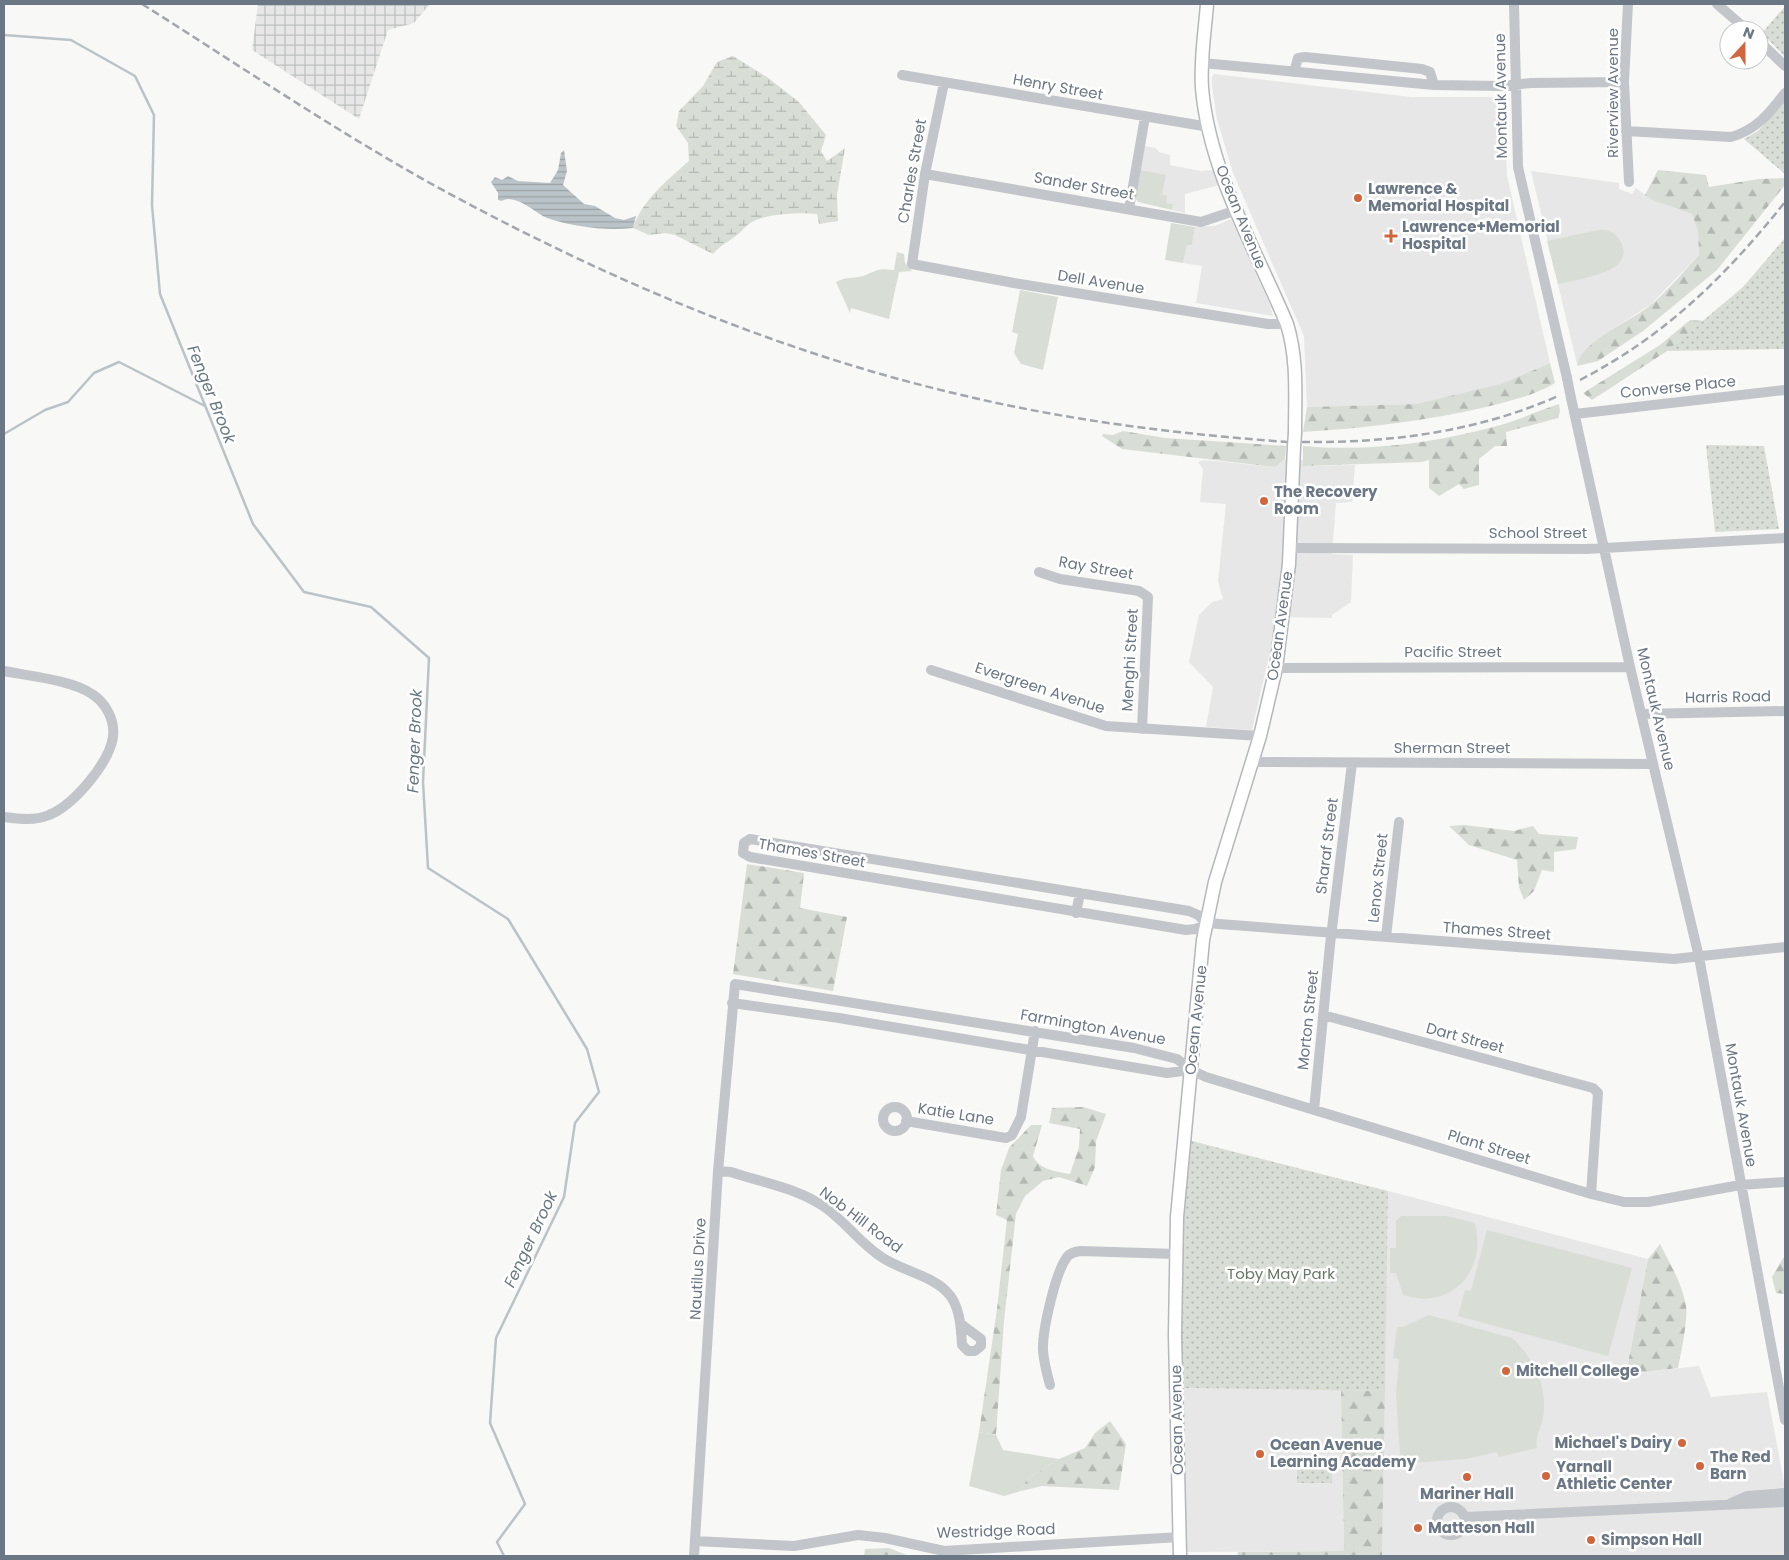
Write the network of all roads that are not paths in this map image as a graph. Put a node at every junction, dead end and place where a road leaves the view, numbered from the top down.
1 (1207, 4) edge
2 (1514, 4) edge
3 (1628, 4) edge
4 (1717, 4) edge
5 (1735, 20) edge
6 (1769, 51) edge
7 (1203, 63) junction
8 (1785, 66) edge
9 (1294, 72) junction
10 (902, 75) dead end
11 (1624, 82) junction
12 (944, 83) junction
13 (1516, 84) junction
14 (1434, 85) junction
15 (1785, 93) edge
16 (1145, 117) junction
17 (1209, 127) junction
18 (1626, 131) junction
19 (925, 174) junction
20 (1629, 182) dead end
21 (1129, 209) junction
22 (1237, 210) junction
23 (912, 264) joint
24 (1287, 324) junction
25 (1785, 390) edge
26 (1574, 414) junction
27 (1785, 538) edge
28 (1290, 548) junction
29 (1604, 548) junction
30 (1040, 572) dead end
31 (1146, 594) joint
32 (1630, 667) junction
33 (1276, 668) junction
34 (932, 670) dead end
35 (4, 671) edge
36 (1785, 711) edge
37 (1641, 714) junction
38 (1142, 729) junction
39 (1260, 736) junction
40 (1252, 762) junction
41 (1352, 763) junction
42 (1653, 764) junction
43 (4, 817) edge
44 (1398, 822) dead end
45 (903, 865) junction
46 (901, 883) junction
47 (1080, 893) junction
48 (1076, 913) junction
49 (1206, 923) junction
50 (1332, 933) junction
51 (1386, 937) junction
52 (1785, 947) edge
53 (1699, 958) junction
54 (735, 984) joint
55 (732, 1003) junction
56 (1324, 1015) junction
57 (1035, 1031) junction
58 (1032, 1052) junction
59 (1191, 1070) junction
60 (1314, 1110) junction
61 (906, 1121) dead end
62 (718, 1171) junction
63 (1785, 1182) edge
64 (1740, 1185) junction
65 (1591, 1194) junction
66 (1176, 1254) junction
67 (961, 1324) dead end
68 (1050, 1385) dead end
69 (1785, 1420) edge
70 (1785, 1493) edge
71 (1785, 1502) edge
72 (1730, 1503) junction
73 (1465, 1517) dead end
74 (1180, 1537) junction
75 (695, 1541) junction
76 (694, 1556) edge
77 (1180, 1556) edge

1 - 7 main road, Ocean Avenue
2 - 13 street, Montauk Avenue
3 - 11 street, Riverview Avenue
4 - 5 street
6 - 8 street
7 - 9 street
7 - 17 main road, Ocean Avenue
9 - 14 street
9 - 14 street
10 - 12 street, Henry Street
11 - 13 street
11 - 18 street, Riverview Avenue
12 - 16 street, Henry Street
12 - 19 street, Charles Street
13 - 14 street
13 - 26 street, Montauk Avenue, bridge
15 - 18 street
16 - 17 street, Henry Street
16 - 21 street
17 - 22 main road, Ocean Avenue
18 - 20 street, Riverview Avenue
19 - 21 street, Sander Street
19 - 23 street, Charles Street
21 - 22 street, Sander Street
22 - 24 main road, Ocean Avenue
23 - 24 street, Dell Avenue
24 - 28 main road, Ocean Avenue
25 - 26 street, Converse Place
26 - 29 street, Montauk Avenue
27 - 29 street, School Street
28 - 29 street, School Street
28 - 33 main road, Ocean Avenue
29 - 32 street, Montauk Avenue
30 - 31 street, Ray Street
31 - 38 street, Menghi Street
32 - 33 street, Pacific Street
32 - 37 street, Montauk Avenue
33 - 39 main road, Ocean Avenue
34 - 38 street, Evergreen Avenue
35 - 43 street
36 - 37 street, Harris Road
37 - 42 street, Montauk Avenue
38 - 39 street, Evergreen Avenue
39 - 40 main road, Ocean Avenue
40 - 41 street, Sherman Street
40 - 49 main road, Ocean Avenue
41 - 42 street, Sherman Street
41 - 50 street, Sharaf Street
42 - 53 street, Montauk Avenue
44 - 51 street, Lenox Street
45 - 46 street
45 - 46 street, Thames Street
45 - 47 street, Thames Street
46 - 48 street, Thames Street
47 - 48 street
47 - 49 street, Thames Street
48 - 49 street, Thames Street
49 - 50 street, Thames Street
49 - 59 main road, Ocean Avenue
50 - 51 street, Thames Street
50 - 56 street, Morton Street
51 - 53 street, Thames Street
52 - 53 street, Thames Street
53 - 64 street, Montauk Avenue
54 - 55 street, Nautilus Drive
54 - 57 street, Farmington Avenue
55 - 58 street
55 - 62 street, Nautilus Drive
56 - 60 street, Morton Street
56 - 65 street, Dart Street
57 - 58 street, Katie Lane
57 - 59 street, Farmington Avenue
58 - 59 street
58 - 61 street, Katie Lane
59 - 60 street, Plant Street
59 - 66 main road, Ocean Avenue
60 - 65 street, Plant Street
62 - 67 street, Nob Hill Road
62 - 75 street, Nautilus Drive
63 - 64 street, Plant Street
64 - 65 street, Plant Street
64 - 69 street, Montauk Avenue
66 - 68 street
66 - 74 main road, Ocean Avenue
70 - 72 street
71 - 72 street
72 - 73 street
74 - 75 street, Westridge Road
74 - 77 main road, Ocean Avenue
75 - 76 street, Nautilus Drive

